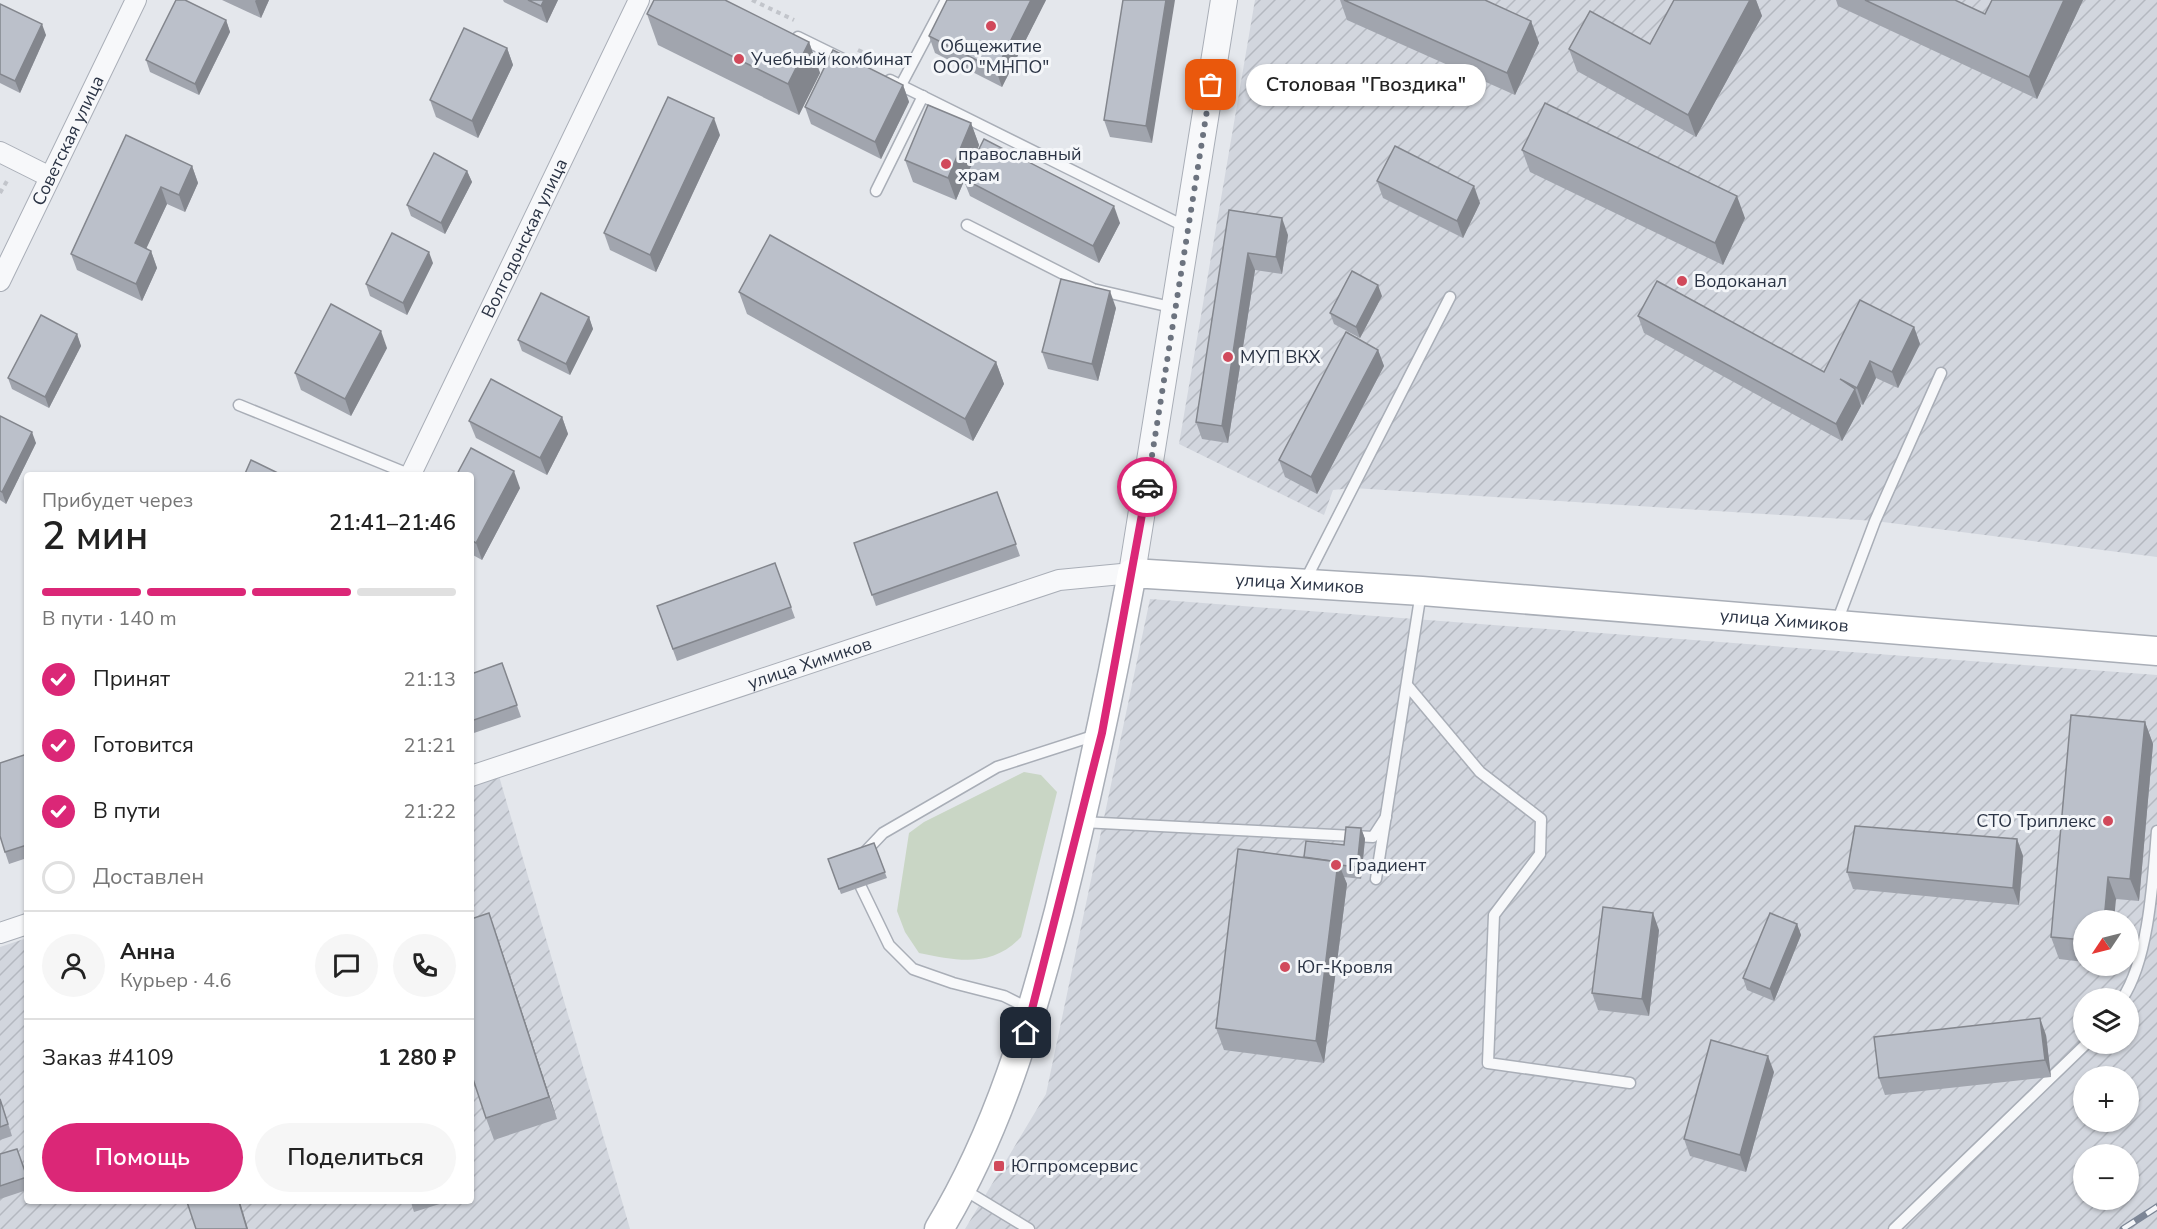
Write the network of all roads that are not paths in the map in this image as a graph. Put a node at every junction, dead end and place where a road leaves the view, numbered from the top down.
1 (136, 0) edge
2 (639, 0) edge
3 (946, 0) edge
4 (1224, 0) edge
5 (783, 30) edge
6 (858, 65) edge
7 (879, 75) edge
8 (901, 85) junction
9 (923, 96) junction
10 (0, 152) edge
11 (50, 177) junction
12 (876, 191) dead end
13 (967, 225) dead end
14 (1188, 228) junction
15 (0, 281) edge
16 (1450, 297) dead end
17 (1176, 308) junction
18 (1941, 373) dead end
19 (239, 405) dead end
20 (403, 472) edge
21 (411, 472) edge
22 (1132, 573) junction
23 (1304, 583) junction
24 (1422, 591) junction
25 (1836, 625) junction
26 (2157, 651) edge
27 (1407, 685) junction
28 (1102, 733) junction
29 (474, 775) edge
30 (1386, 818) junction
31 (1081, 822) junction
32 (2157, 831) edge
33 (866, 852) edge
34 (1376, 879) dead end
35 (861, 887) edge
36 (24, 925) edge
37 (0, 933) edge
38 (2130, 988) edge
39 (1033, 1010) junction
40 (2076, 1054) edge
41 (1630, 1083) dead end
42 (962, 1189) junction
43 (939, 1229) edge
44 (1029, 1229) edge
45 (1894, 1229) edge

1 - 11 street, Советская улица
2 - 21 street, Волгодонская улица
3 - 8 lane
4 - 14 street
5 - 6 lane
7 - 8 lane
8 - 9 lane
9 - 12 lane
9 - 14 lane
10 - 11 street
11 - 15 street, Советская улица
13 - 17 lane
14 - 17 street
16 - 23 lane
17 - 22 street
18 - 25 lane
19 - 20 lane
22 - 23 main road, улица Химиков
22 - 28 main road
22 - 29 street, улица Химиков
23 - 24 main road, улица Химиков
24 - 25 main road, улица Химиков
24 - 27 lane
25 - 26 main road, улица Химиков
27 - 30 lane
27 - 41 lane
28 - 31 main road
28 - 33 lane
30 - 31 lane
30 - 34 lane
31 - 39 main road
32 - 38 lane
35 - 39 lane
36 - 37 street
39 - 42 main road
40 - 45 lane
42 - 43 main road
42 - 44 lane

